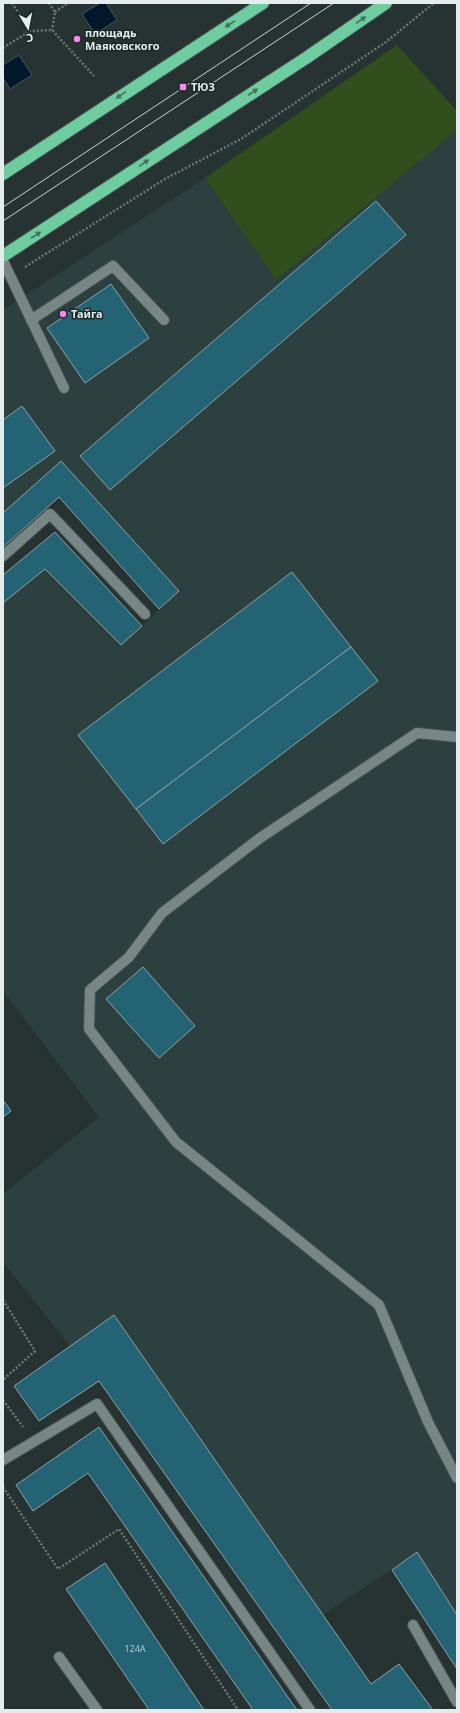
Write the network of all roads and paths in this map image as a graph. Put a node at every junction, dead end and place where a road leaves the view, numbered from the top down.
1 (12, 3) edge
2 (49, 3) edge
3 (68, 3) edge
4 (263, 3) edge
5 (386, 3) edge
6 (434, 3) edge
7 (54, 12) junction
8 (30, 30) junction
9 (52, 30) junction
10 (3, 48) edge
11 (94, 76) dead end
12 (3, 174) edge
13 (3, 256) edge
14 (3, 261) edge
15 (11, 276) junction
16 (31, 320) junction
17 (164, 320) dead end
18 (64, 388) dead end
19 (3, 556) edge
20 (144, 614) dead end
21 (457, 737) edge
22 (3, 1300) edge
23 (3, 1380) edge
24 (3, 1400) edge
25 (24, 1429) dead end
26 (3, 1460) edge
27 (457, 1478) edge
28 (3, 1487) edge
29 (413, 1624) dead end
30 (59, 1657) dead end
31 (457, 1702) edge
32 (97, 1710) edge
33 (238, 1710) edge
34 (310, 1710) edge

1 - 8 path
2 - 7 path
3 - 7 path
4 -> 12 highway
13 -> 5 highway
6 - 15 path
7 - 9 path
8 - 9 path
8 - 10 path
9 - 11 path
14 - 15 lane
15 - 16 lane
16 - 17 lane
16 - 18 lane
19 - 20 lane
21 - 27 lane
22 - 23 path
24 - 25 path
26 - 34 lane
28 - 33 path
29 - 31 lane
30 - 32 lane

